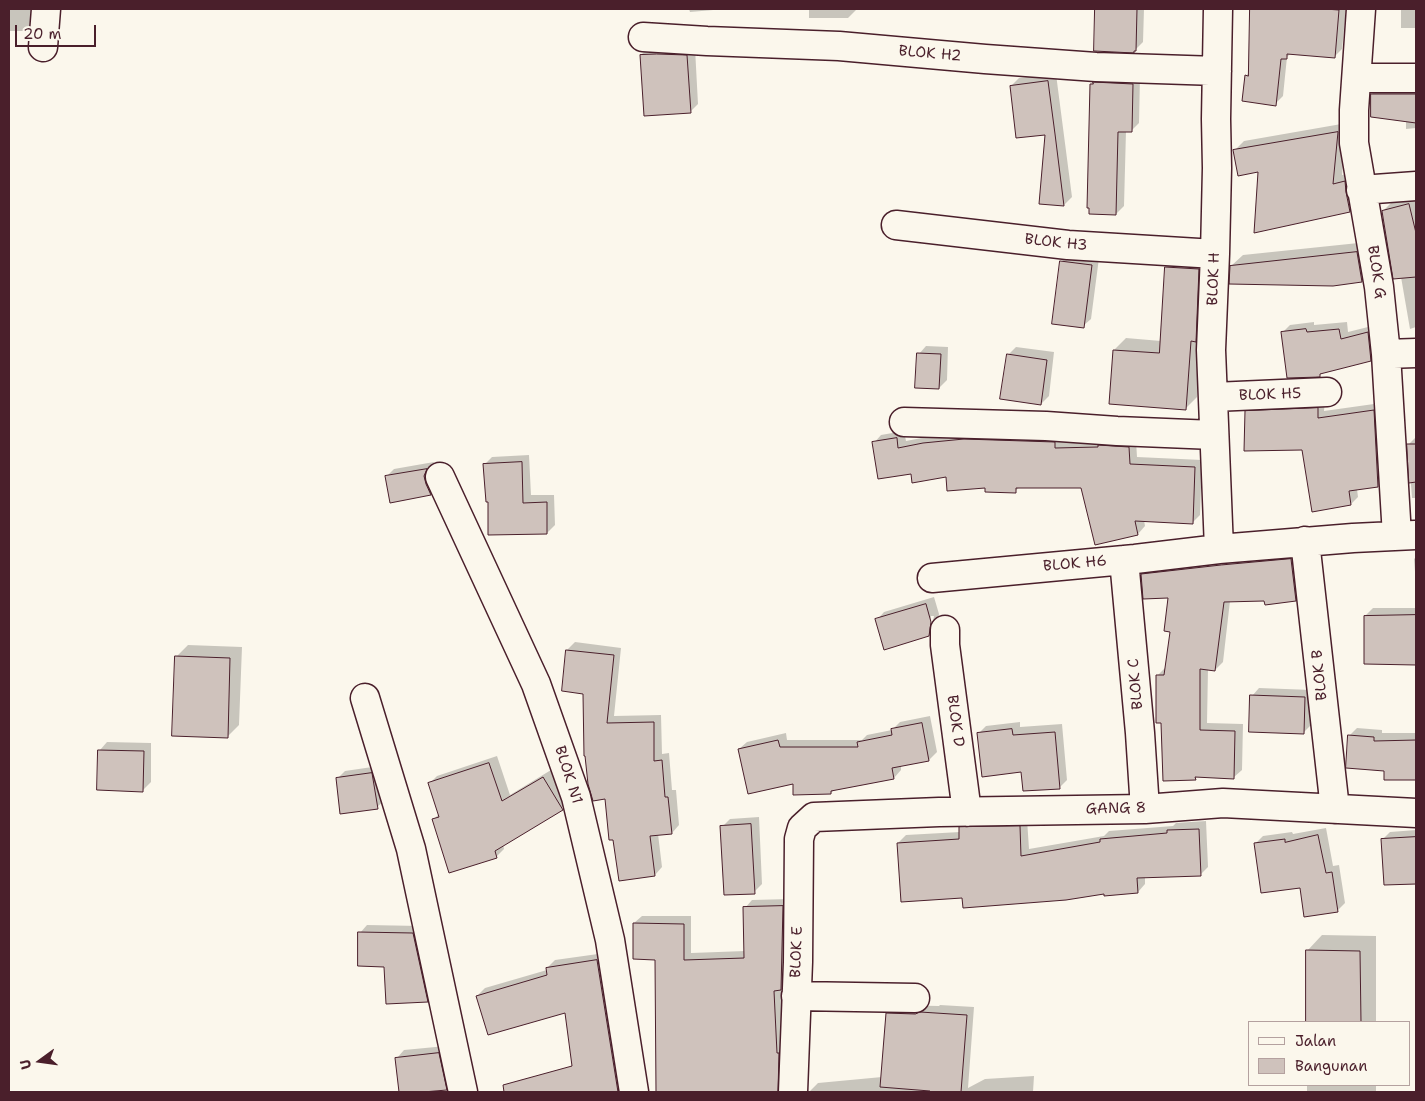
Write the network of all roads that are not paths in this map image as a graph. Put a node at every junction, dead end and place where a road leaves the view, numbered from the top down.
1 (46, 9) edge
2 (1218, 9) edge
3 (1361, 9) edge
4 (642, 37) dead end
5 (43, 47) dead end
6 (1217, 71) junction
7 (1357, 78) junction
8 (1416, 78) edge
9 (1416, 186) edge
10 (1361, 190) junction
11 (896, 225) dead end
12 (1215, 254) junction
13 (1416, 352) edge
14 (1386, 354) junction
15 (1327, 392) dead end
16 (1214, 397) junction
17 (904, 422) dead end
18 (1214, 435) junction
19 (440, 477) dead end
20 (1407, 535) edge
21 (1305, 541) junction
22 (1219, 549) junction
23 (1124, 560) junction
24 (932, 578) dead end
25 (945, 630) dead end
26 (365, 698) dead end
27 (1145, 809) junction
28 (1335, 810) junction
29 (967, 812) junction
30 (1416, 814) edge
31 (814, 818) joint
32 (796, 996) junction
33 (915, 998) dead end
34 (463, 1092) edge
35 (634, 1092) edge
36 (793, 1092) edge

1 - 5 street
2 - 6 street, BLOK H
3 - 7 street, BLOK G
4 - 6 street, BLOK H2
6 - 12 street, BLOK H
7 - 8 street
7 - 10 street, BLOK G
9 - 10 street
10 - 14 street, BLOK G
11 - 12 street, BLOK H3
12 - 16 street, BLOK H
13 - 14 street
14 - 20 street, BLOK G
15 - 16 street, BLOK H5
16 - 18 street, BLOK H
17 - 18 street
18 - 22 street, BLOK H
19 - 35 street, BLOK N1
20 - 21 street, BLOK H6
21 - 22 street, BLOK H6
21 - 28 street, BLOK B
22 - 23 street, BLOK H6
23 - 24 street, BLOK H6
23 - 27 street, BLOK C
25 - 29 street, BLOK D
26 - 34 street
27 - 28 street, GANG 8
27 - 29 street, GANG 8
28 - 30 street, GANG 8
29 - 31 street, GANG 8
31 - 32 street, BLOK E
32 - 33 street
32 - 36 street, BLOK E

